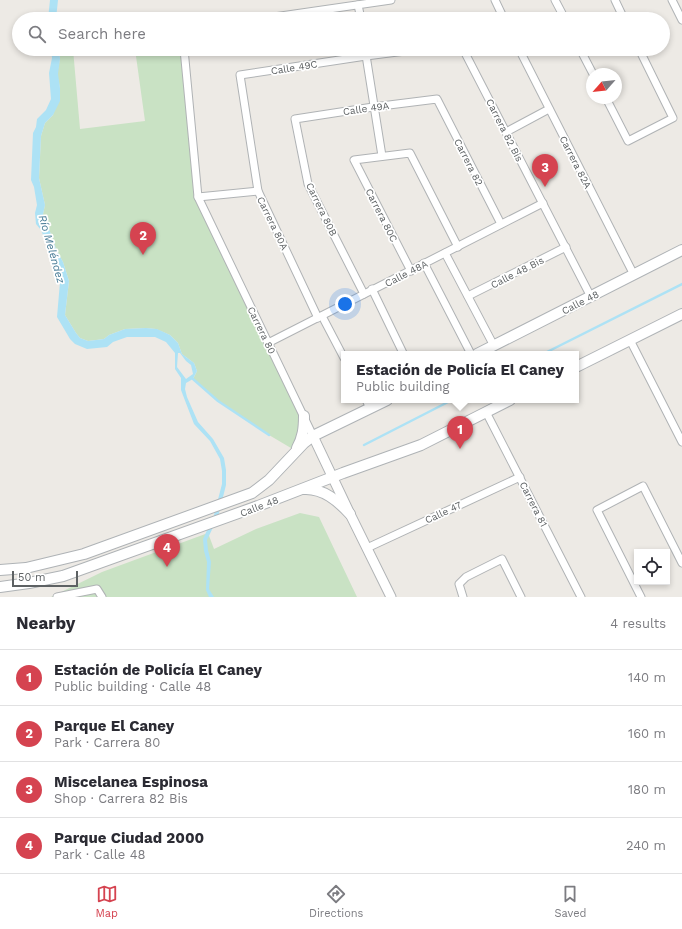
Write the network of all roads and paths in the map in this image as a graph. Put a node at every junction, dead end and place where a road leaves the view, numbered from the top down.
1 (391, 0) edge
2 (494, 0) edge
3 (555, 0) edge
4 (615, 0) edge
5 (672, 0) edge
6 (358, 5) junction
7 (309, 12) edge
8 (360, 12) edge
9 (500, 12) edge
10 (561, 12) edge
11 (621, 12) edge
12 (682, 20) edge
13 (185, 56) edge
14 (343, 56) edge
15 (366, 56) edge
16 (467, 56) edge
17 (523, 56) edge
18 (584, 56) edge
19 (642, 56) edge
20 (590, 68) edge
21 (240, 75) joint
22 (437, 99) joint
23 (609, 104) edge
24 (373, 107) junction
25 (550, 109) junction
26 (295, 119) joint
27 (506, 132) junction
28 (382, 156) junction
29 (258, 191) junction
30 (198, 198) junction
31 (543, 203) junction
32 (501, 224) junction
33 (458, 247) junction
34 (566, 247) junction
35 (682, 250) edge
36 (445, 253) junction
37 (424, 263) junction
38 (411, 270) junction
39 (634, 275) junction
40 (372, 290) junction
41 (364, 294) junction
42 (468, 296) junction
43 (591, 296) junction
44 (682, 314) edge
45 (320, 317) junction
46 (630, 340) junction
47 (268, 343) junction
48 (494, 346) junction
49 (402, 351) edge
50 (470, 351) edge
51 (483, 351) edge
52 (341, 353) edge
53 (579, 366) edge
54 (504, 403) edge
55 (368, 404) edge
56 (486, 412) junction
57 (304, 416) junction
58 (313, 436) junction
59 (682, 442) edge
60 (296, 451) junction
61 (520, 477) junction
62 (333, 478) junction
63 (302, 489) junction
64 (350, 514) junction
65 (367, 548) junction
66 (682, 563) edge
67 (0, 570) edge
68 (0, 587) edge
69 (57, 597) edge
70 (102, 597) edge
71 (391, 597) edge
72 (463, 597) edge
73 (521, 597) edge
74 (581, 597) edge
75 (641, 597) edge

1 - 6 street
2 - 9 street
3 - 10 street
4 - 11 street
5 - 12 street
6 - 7 street
6 - 8 street
13 - 30 street, Carrera 80
14 - 21 street, Calle 49C
15 - 24 street
16 - 27 street, Carrera 82 Bis
17 - 25 street, Carrera 82A
18 - 20 street
19 - 23 street
21 - 29 street, Carrera 80A
22 - 24 street, Calle 49A
22 - 32 street, Carrera 82
24 - 26 street, Calle 49A
24 - 28 street
25 - 27 street
25 - 39 street, Carrera 82A
26 - 41 street, Carrera 80B
27 - 31 street, Carrera 82 Bis
28 - 33 street
28 - 38 street, Carrera 80C
29 - 30 street
29 - 45 street, Carrera 80A
30 - 47 street, Carrera 80
31 - 32 street, Calle 48A
31 - 34 street, Carrera 82 Bis
32 - 33 street, Calle 48A
33 - 36 street, Calle 48A
34 - 42 street, Calle 48 Bis
34 - 43 street, Carrera 82 Bis
35 - 39 main road, Calle 48
36 - 37 street, Calle 48A
36 - 42 street
37 - 38 street, Calle 48A
37 - 50 street
38 - 40 street, Calle 48A
39 - 43 main road, Calle 48
40 - 41 street, Calle 48A
40 - 49 street
41 - 45 street, Calle 48A
42 - 48 street
43 - 48 main road, Calle 48
44 - 46 main road
45 - 47 street, Calle 48A
45 - 52 street, Carrera 80A
46 - 53 main road
46 - 59 street
47 - 57 street, Carrera 80
48 - 51 main road, Calle 48
54 - 56 main road, Calle 48
55 - 58 main road, Calle 48
56 - 61 street, Carrera 81
56 - 62 main road, Calle 48
57 - 58 street, Carrera 80
57 - 60 main road
58 - 60 main road, Calle 48
58 - 62 street, Carrera 80
60 - 67 main road, Calle 48
61 - 65 street, Calle 47
61 - 74 street, Carrera 81
62 - 63 main road, Calle 48
62 - 64 street, Carrera 80
63 - 64 main road
63 - 68 main road, Calle 48
64 - 65 street, Carrera 80
65 - 71 street, Carrera 80
66 - 75 street
69 - 70 street
72 - 73 street

